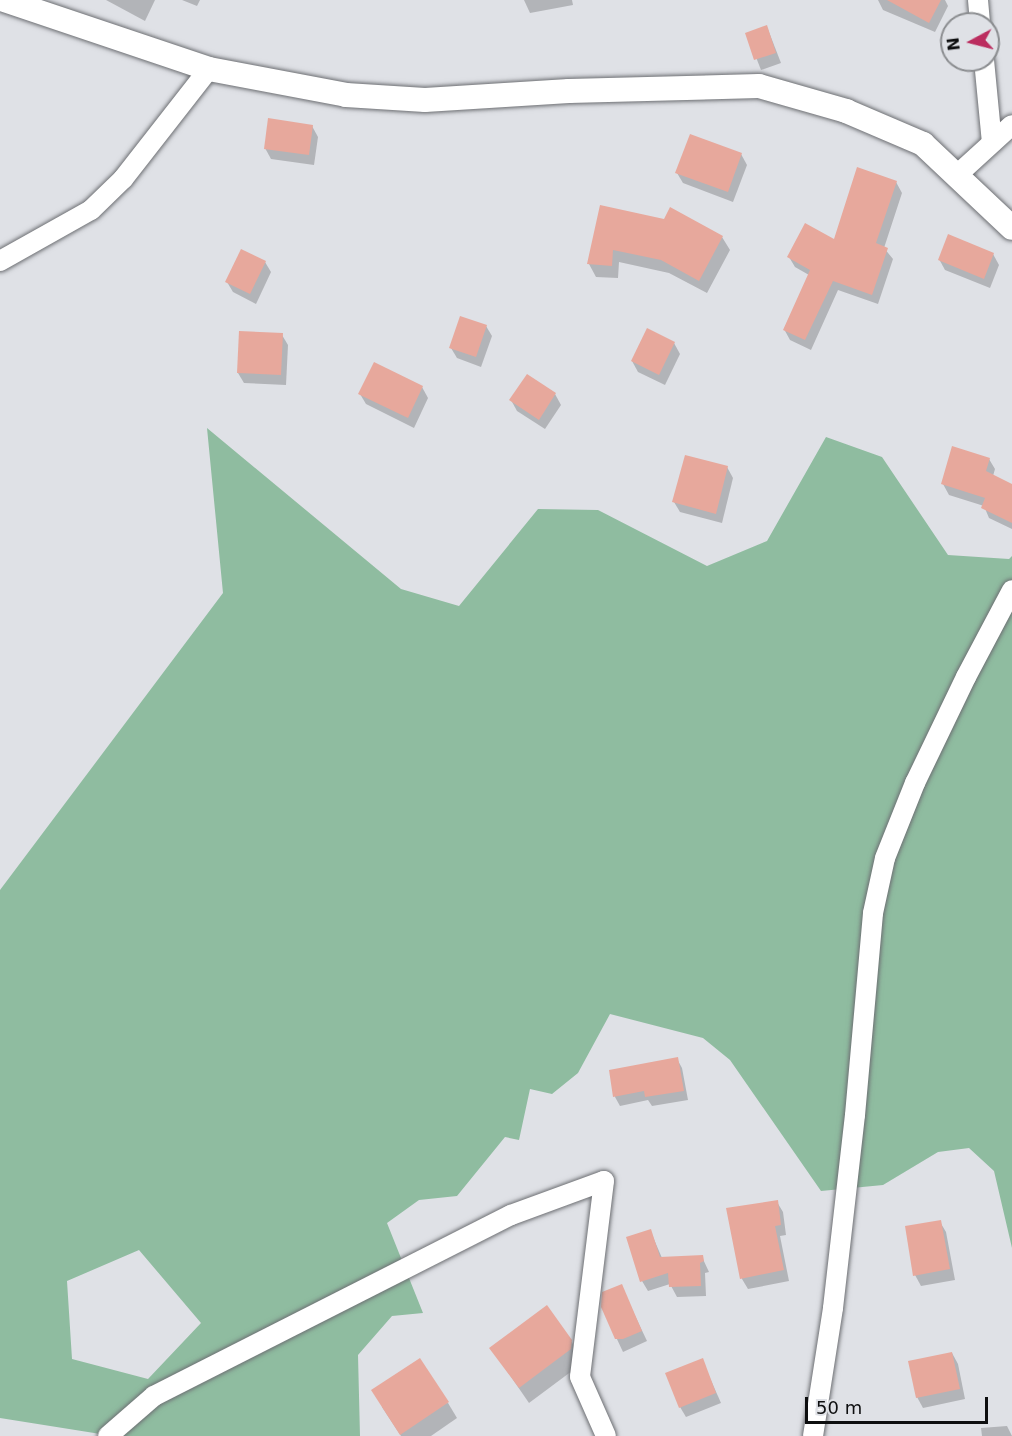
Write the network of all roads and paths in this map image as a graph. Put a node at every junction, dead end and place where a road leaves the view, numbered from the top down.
1 (4, 0) edge
2 (209, 69) junction
3 (985, 72) edge
4 (1012, 125) edge
5 (992, 143) junction
6 (957, 175) junction
7 (1012, 228) edge
8 (0, 261) edge
9 (1012, 590) edge
10 (108, 1436) edge
11 (606, 1436) edge
12 (813, 1436) edge

1 - 2 street
2 - 6 street
2 - 8 street
3 - 5 street
4 - 5 street
5 - 6 street
6 - 7 street
9 - 12 street
10 - 11 street

